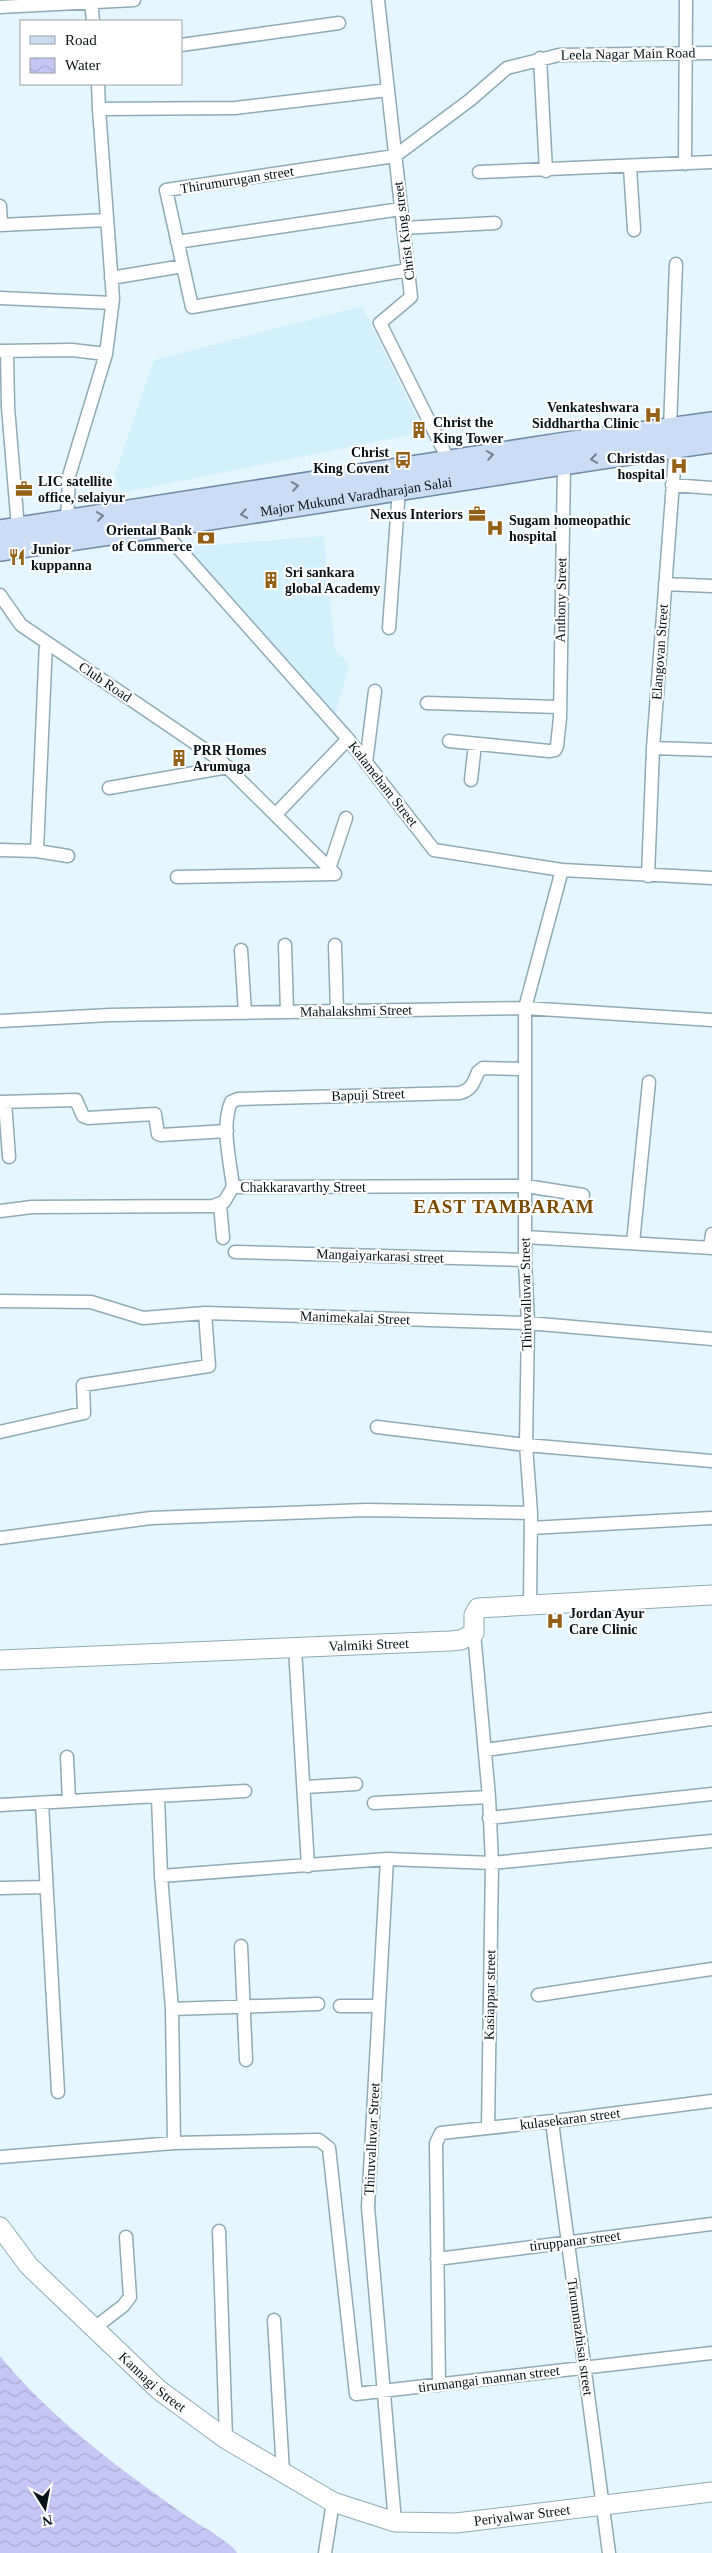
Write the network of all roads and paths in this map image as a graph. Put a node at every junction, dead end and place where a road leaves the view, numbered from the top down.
1 (134, 0) edge
2 (378, 0) edge
3 (686, 0) edge
4 (91, 2) junction
5 (0, 7) edge
6 (93, 20) edge
7 (339, 23) dead end
8 (182, 45) edge
9 (712, 52) edge
10 (686, 53) junction
11 (540, 58) junction
12 (98, 85) edge
13 (388, 90) junction
14 (98, 109) junction
15 (395, 156) junction
16 (712, 162) edge
17 (685, 164) junction
18 (630, 167) junction
19 (546, 171) junction
20 (479, 172) dead end
21 (0, 206) edge
22 (401, 209) junction
23 (107, 220) junction
24 (494, 223) dead end
25 (1, 225) edge
26 (404, 228) junction
27 (634, 230) dead end
28 (177, 242) junction
29 (676, 264) dead end
30 (183, 266) junction
31 (408, 270) junction
32 (111, 278) junction
33 (0, 298) edge
34 (112, 303) junction
35 (3, 351) edge
36 (106, 354) junction
37 (712, 423) edge
38 (674, 435) junction
39 (712, 442) edge
40 (564, 463) junction
41 (453, 471) junction
42 (672, 486) junction
43 (712, 488) edge
44 (399, 489) junction
45 (143, 510) junction
46 (68, 521) junction
47 (161, 528) junction
48 (9, 529) edge
49 (0, 550) edge
50 (665, 584) junction
51 (712, 586) edge
52 (0, 595) edge
53 (389, 628) dead end
54 (46, 642) junction
55 (375, 691) dead end
56 (427, 702) dead end
57 (558, 707) junction
58 (348, 739) junction
59 (449, 741) dead end
60 (475, 744) junction
61 (653, 748) junction
62 (712, 750) edge
63 (366, 763) junction
64 (224, 764) junction
65 (471, 780) dead end
66 (109, 788) dead end
67 (276, 814) junction
68 (346, 818) dead end
69 (0, 850) edge
70 (38, 851) junction
71 (68, 856) dead end
72 (562, 870) junction
73 (332, 871) junction
74 (648, 876) junction
75 (177, 877) dead end
76 (712, 878) edge
77 (285, 945) dead end
78 (335, 946) dead end
79 (241, 950) dead end
80 (525, 1008) junction
81 (337, 1011) junction
82 (287, 1012) junction
83 (245, 1013) junction
84 (712, 1020) edge
85 (0, 1021) edge
86 (523, 1069) junction
87 (649, 1082) dead end
88 (3, 1102) edge
89 (227, 1131) junction
90 (9, 1157) dead end
91 (526, 1186) junction
92 (233, 1187) junction
93 (583, 1195) dead end
94 (220, 1205) junction
95 (0, 1211) edge
96 (712, 1234) edge
97 (525, 1237) junction
98 (223, 1238) dead end
99 (633, 1244) junction
100 (711, 1248) edge
101 (235, 1252) dead end
102 (525, 1260) junction
103 (0, 1301) edge
104 (205, 1313) junction
105 (528, 1323) junction
106 (712, 1339) edge
107 (377, 1427) dead end
108 (0, 1432) edge
109 (526, 1445) junction
110 (712, 1461) edge
111 (531, 1513) junction
112 (712, 1518) edge
113 (531, 1528) junction
114 (0, 1538) edge
115 (712, 1595) edge
116 (530, 1604) junction
117 (474, 1633) junction
118 (294, 1648) junction
119 (0, 1660) edge
120 (712, 1719) edge
121 (485, 1750) junction
122 (67, 1757) dead end
123 (356, 1784) dead end
124 (305, 1787) junction
125 (245, 1791) dead end
126 (712, 1794) edge
127 (158, 1797) junction
128 (488, 1797) junction
129 (70, 1801) junction
130 (42, 1803) junction
131 (374, 1803) dead end
132 (0, 1805) edge
133 (489, 1818) junction
134 (712, 1841) edge
135 (387, 1859) junction
136 (492, 1863) junction
137 (308, 1866) junction
138 (161, 1876) junction
139 (46, 1887) junction
140 (0, 1888) edge
141 (241, 1946) dead end
142 (712, 1969) edge
143 (538, 1995) dead end
144 (318, 2004) dead end
145 (244, 2006) junction
146 (340, 2006) dead end
147 (379, 2006) junction
148 (172, 2009) junction
149 (246, 2060) dead end
150 (58, 2092) dead end
151 (712, 2101) edge
152 (552, 2122) junction
153 (488, 2128) junction
154 (174, 2143) junction
155 (0, 2157) edge
156 (712, 2224) edge
157 (0, 2227) edge
158 (220, 2231) dead end
159 (126, 2237) dead end
160 (566, 2242) junction
161 (437, 2259) junction
162 (274, 2320) dead end
163 (93, 2329) junction
164 (712, 2353) edge
165 (586, 2367) junction
166 (439, 2385) junction
167 (385, 2391) junction
168 (226, 2439) junction
169 (284, 2472) junction
170 (712, 2492) edge
171 (333, 2502) junction
172 (603, 2505) junction
173 (395, 2522) junction
174 (325, 2553) edge
175 (609, 2553) edge

1 - 4 street
2 - 13 street, Christ King street
3 - 10 street
4 - 5 street
4 - 6 street
7 - 8 street
9 - 10 street, Leela Nagar Main Road
10 - 11 street, Leela Nagar Main Road
10 - 17 street
11 - 15 street, Leela Nagar Main Road
11 - 19 street
12 - 14 street
13 - 14 street
13 - 15 street, Christ King street
14 - 23 street
15 - 22 street, Christ King street
15 - 28 street, Thirumurugan street
16 - 17 street
17 - 18 street
18 - 19 street
18 - 27 street
19 - 20 street
21 - 25 street
22 - 26 street, Christ King street
22 - 28 street
23 - 25 street
23 - 32 street
24 - 26 street
26 - 31 street, Christ King street
28 - 30 street, Thirumurugan street
29 - 38 street, Elangovan Street
30 - 31 street, Thirumurugan street
30 - 32 street
31 - 41 street, Christ King street
32 - 34 street
33 - 34 street
34 - 36 street
35 - 36 street
35 - 48 street
36 - 46 street
37 - 38 main road, Major Mukund Varadharajan Salai
38 - 39 main road, Major Mukund Varadharajan Salai
38 -> 40 main road, Major Mukund Varadharajan Salai
41 -> 38 main road, Major Mukund Varadharajan Salai
38 - 42 street, Elangovan Street
40 - 41 main road, Major Mukund Varadharajan Salai
40 - 57 street, Anthony Street
41 - 44 main road, Major Mukund Varadharajan Salai
45 -> 41 main road, Major Mukund Varadharajan Salai
42 - 43 street
42 - 50 street, Elangovan Street
44 -> 47 main road, Major Mukund Varadharajan Salai
44 - 53 street
46 -> 45 main road, Major Mukund Varadharajan Salai
45 - 47 street, Kalameham Street
46 - 48 main road, Major Mukund Varadharajan Salai
47 - 49 main road, Major Mukund Varadharajan Salai
47 - 58 street, Kalameham Street
50 - 51 street
50 - 61 street, Elangovan Street
52 - 54 street, Club Road
54 - 64 street, Club Road
54 - 70 street
55 - 63 street
56 - 57 street
57 - 60 street, Anthony Street
58 - 63 street, Kalameham Street
58 - 67 street
59 - 60 street
60 - 65 street
61 - 62 street
61 - 74 street, Elangovan Street
63 - 72 street, Kalameham Street
64 - 66 street
64 - 67 street, Club Road
67 - 73 street, Club Road
68 - 73 street
69 - 70 street
70 - 71 street
72 - 74 street, Kalameham Street
72 - 80 street, Thiruvalluvar Street
73 - 75 street
74 - 76 street, Kalameham Street
77 - 82 street
78 - 81 street
79 - 83 street
80 - 81 street, Mahalakshmi Street
80 - 84 street, Mahalakshmi Street
80 - 86 street, Thiruvalluvar Street
81 - 82 street, Mahalakshmi Street
82 - 83 street, Mahalakshmi Street
83 - 85 street, Mahalakshmi Street
86 - 89 street, Bapuji Street
86 - 91 street, Thiruvalluvar Street
87 - 99 street
88 - 89 street
88 - 90 street
89 - 92 street, Bapuji Street
91 - 92 street, Chakkaravarthy Street
91 - 93 street, Chakkaravarthy Street
91 - 97 street, Thiruvalluvar Street
92 - 94 street, Chakkaravarthy Street
94 - 95 street
94 - 98 street
96 - 100 street
97 - 99 street
97 - 102 street, Thiruvalluvar Street
99 - 100 street
101 - 102 street, Mangaiyarkarasi street
102 - 105 street, Thiruvalluvar Street
103 - 104 street, Manimekalai Street
104 - 105 street, Manimekalai Street
104 - 108 street
105 - 106 street, Manimekalai Street
105 - 109 street, Thiruvalluvar Street
107 - 109 street
109 - 110 street
109 - 111 street, Thiruvalluvar Street
111 - 113 street, Thiruvalluvar Street
111 - 114 street
112 - 113 street
113 - 116 street, Thiruvalluvar Street
115 - 116 street
116 - 117 street
117 - 118 street, Valmiki Street
117 - 121 street, Kasiappar street
118 - 119 street, Valmiki Street
118 - 124 street
120 - 121 street
121 - 128 street, Kasiappar street
122 - 129 street
123 - 124 street
124 - 137 street
125 - 127 street
126 - 133 street
127 - 129 street
127 - 138 street
128 - 131 street
128 - 133 street, Kasiappar street
129 - 130 street
130 - 132 street
130 - 139 street
133 - 136 street, Kasiappar street
134 - 136 street
135 - 136 street
135 - 137 street
135 - 147 street, Thiruvalluvar Street
136 - 153 street, Kasiappar street
137 - 138 street
138 - 148 street
139 - 140 street
139 - 150 street
141 - 145 street
142 - 143 street
144 - 145 street
145 - 148 street
145 - 149 street
146 - 147 street
147 - 167 street, Thiruvalluvar Street
148 - 154 street
151 - 152 street, kulasekaran street
152 - 153 street, kulasekaran street
152 - 160 street, Tirummazhisai street
153 - 161 street, kulasekaran street
154 - 155 street
154 - 167 street, tirumangai mannan street
156 - 160 street, tiruppanar street
157 - 163 street, Kannagi Street
158 - 168 street
159 - 163 street
160 - 161 street, tiruppanar street
160 - 165 street, Tirummazhisai street
161 - 166 street
162 - 169 street
163 - 168 street, Kannagi Street
164 - 165 street, tirumangai mannan street
165 - 166 street, tirumangai mannan street
165 - 172 street, Tirummazhisai street
166 - 167 street, tirumangai mannan street
167 - 173 street, Thiruvalluvar Street
168 - 169 street, Kannagi Street
169 - 171 street, Kannagi Street
170 - 172 street, Periyalwar Street
171 - 173 street, Periyalwar Street
171 - 174 street
172 - 173 street, Periyalwar Street
172 - 175 street, Tirummazhisai street

